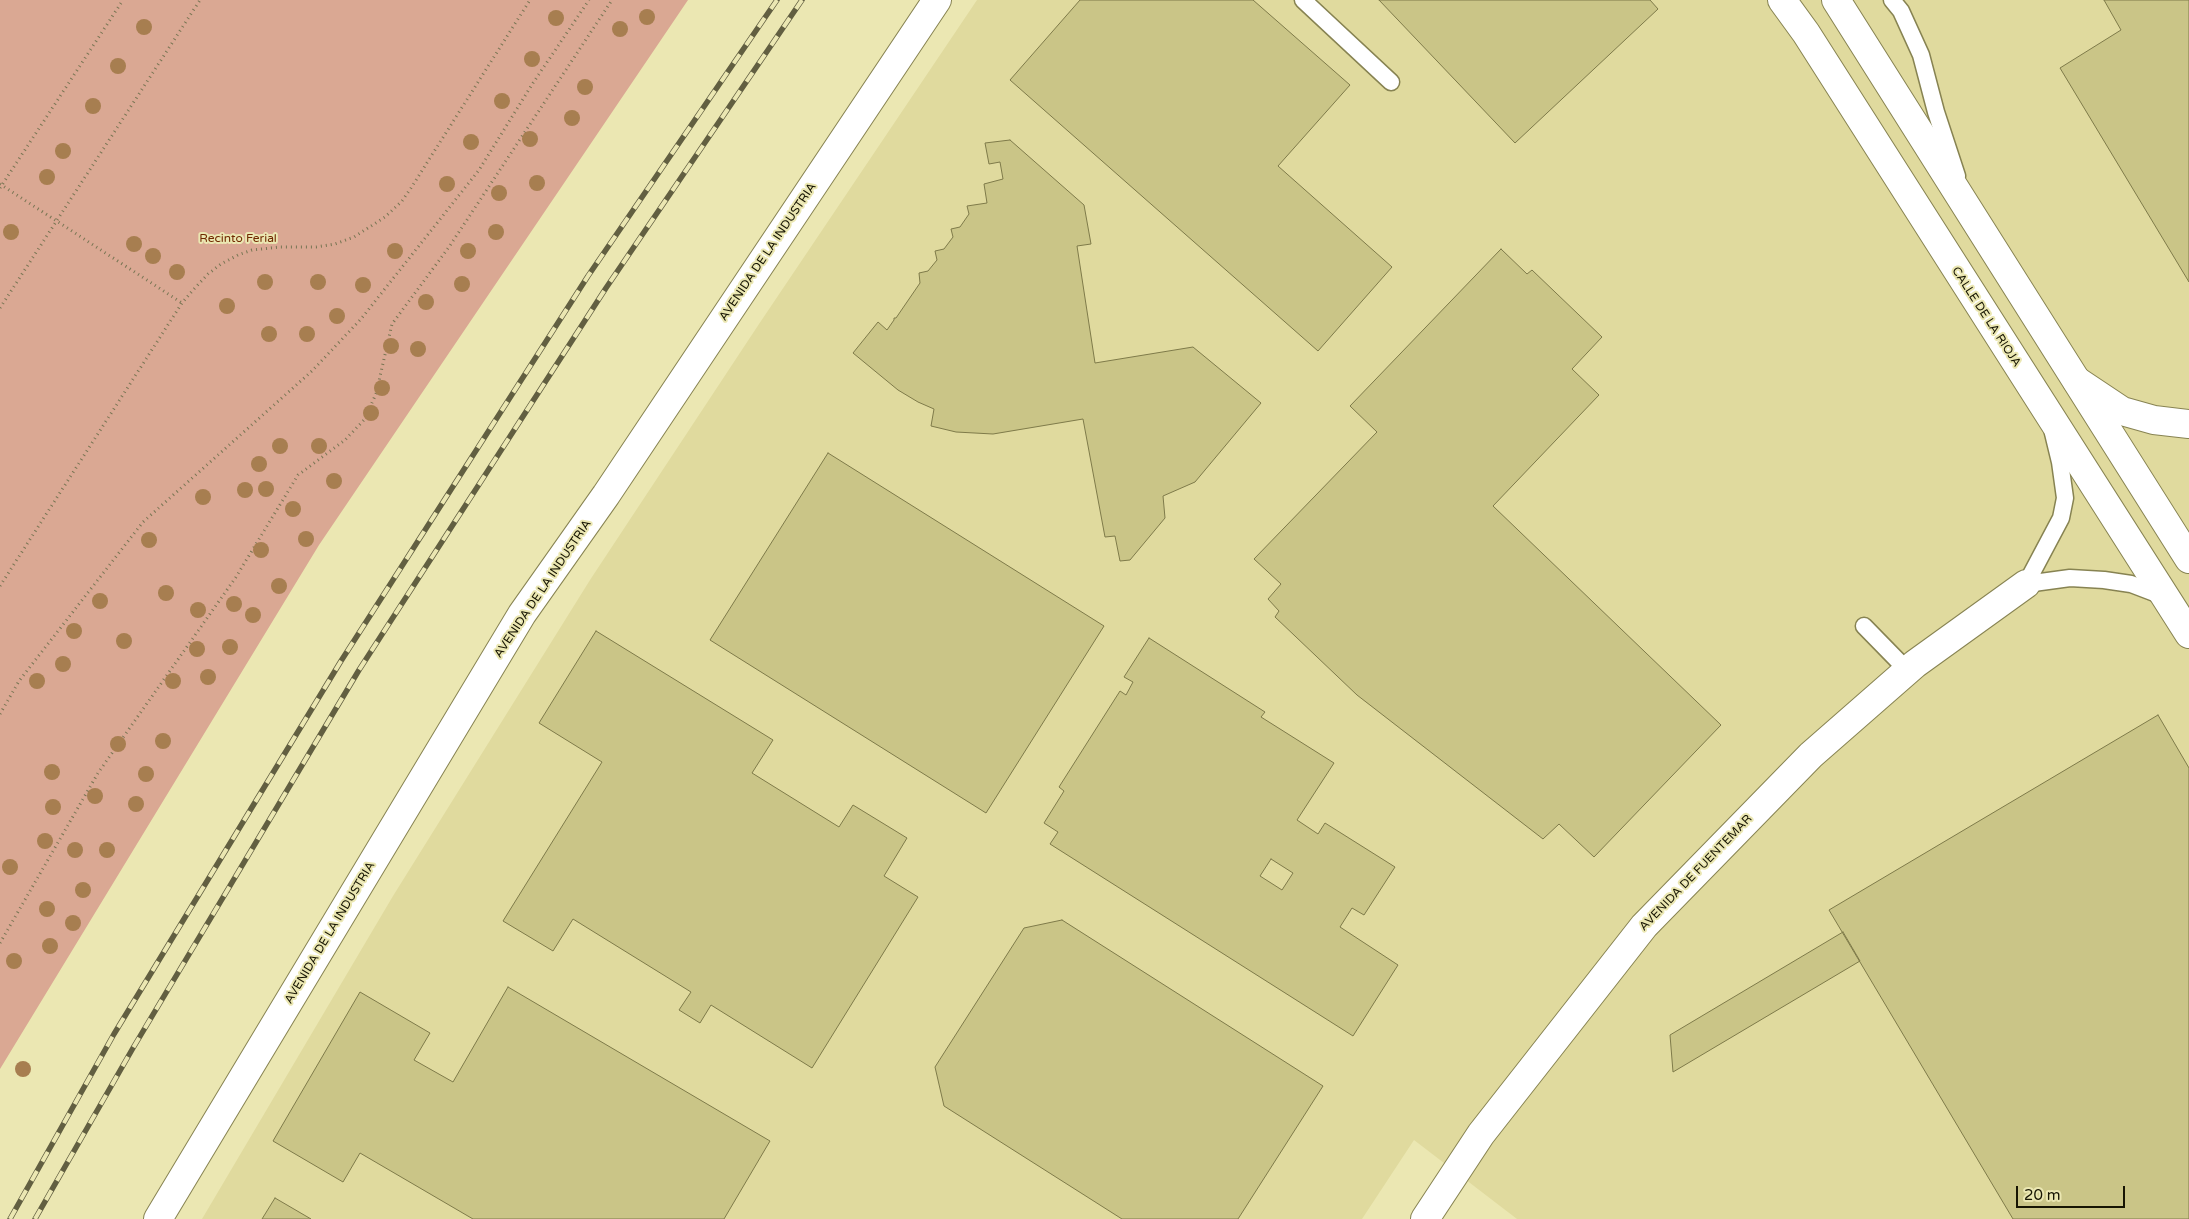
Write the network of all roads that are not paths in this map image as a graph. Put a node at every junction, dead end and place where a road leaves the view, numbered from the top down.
1 (937, 0) edge
2 (1303, 0) edge
3 (1782, 0) edge
4 (1836, 0) edge
5 (1892, 0) edge
6 (1391, 82) dead end
7 (1967, 206) junction
8 (2077, 381) junction
9 (2049, 417) junction
10 (2189, 424) edge
11 (2189, 559) edge
12 (2026, 584) junction
13 (2166, 598) junction
14 (1864, 626) dead end
15 (2189, 634) edge
16 (1908, 671) junction
17 (158, 1219) edge
18 (1425, 1219) edge

1 - 17 street, AVENIDA DE LA INDUSTRIA
2 - 6 lane
3 - 9 street, CALLE DE LA RIOJA
4 - 7 street
5 - 7 lane
7 - 8 street
8 - 10 street
8 - 11 street
9 - 12 lane
9 - 13 street, CALLE DE LA RIOJA
12 - 13 lane
12 - 16 street, AVENIDA DE FUENTEMAR
13 - 15 street, CALLE DE LA RIOJA
14 - 16 lane
16 - 18 street, AVENIDA DE FUENTEMAR

